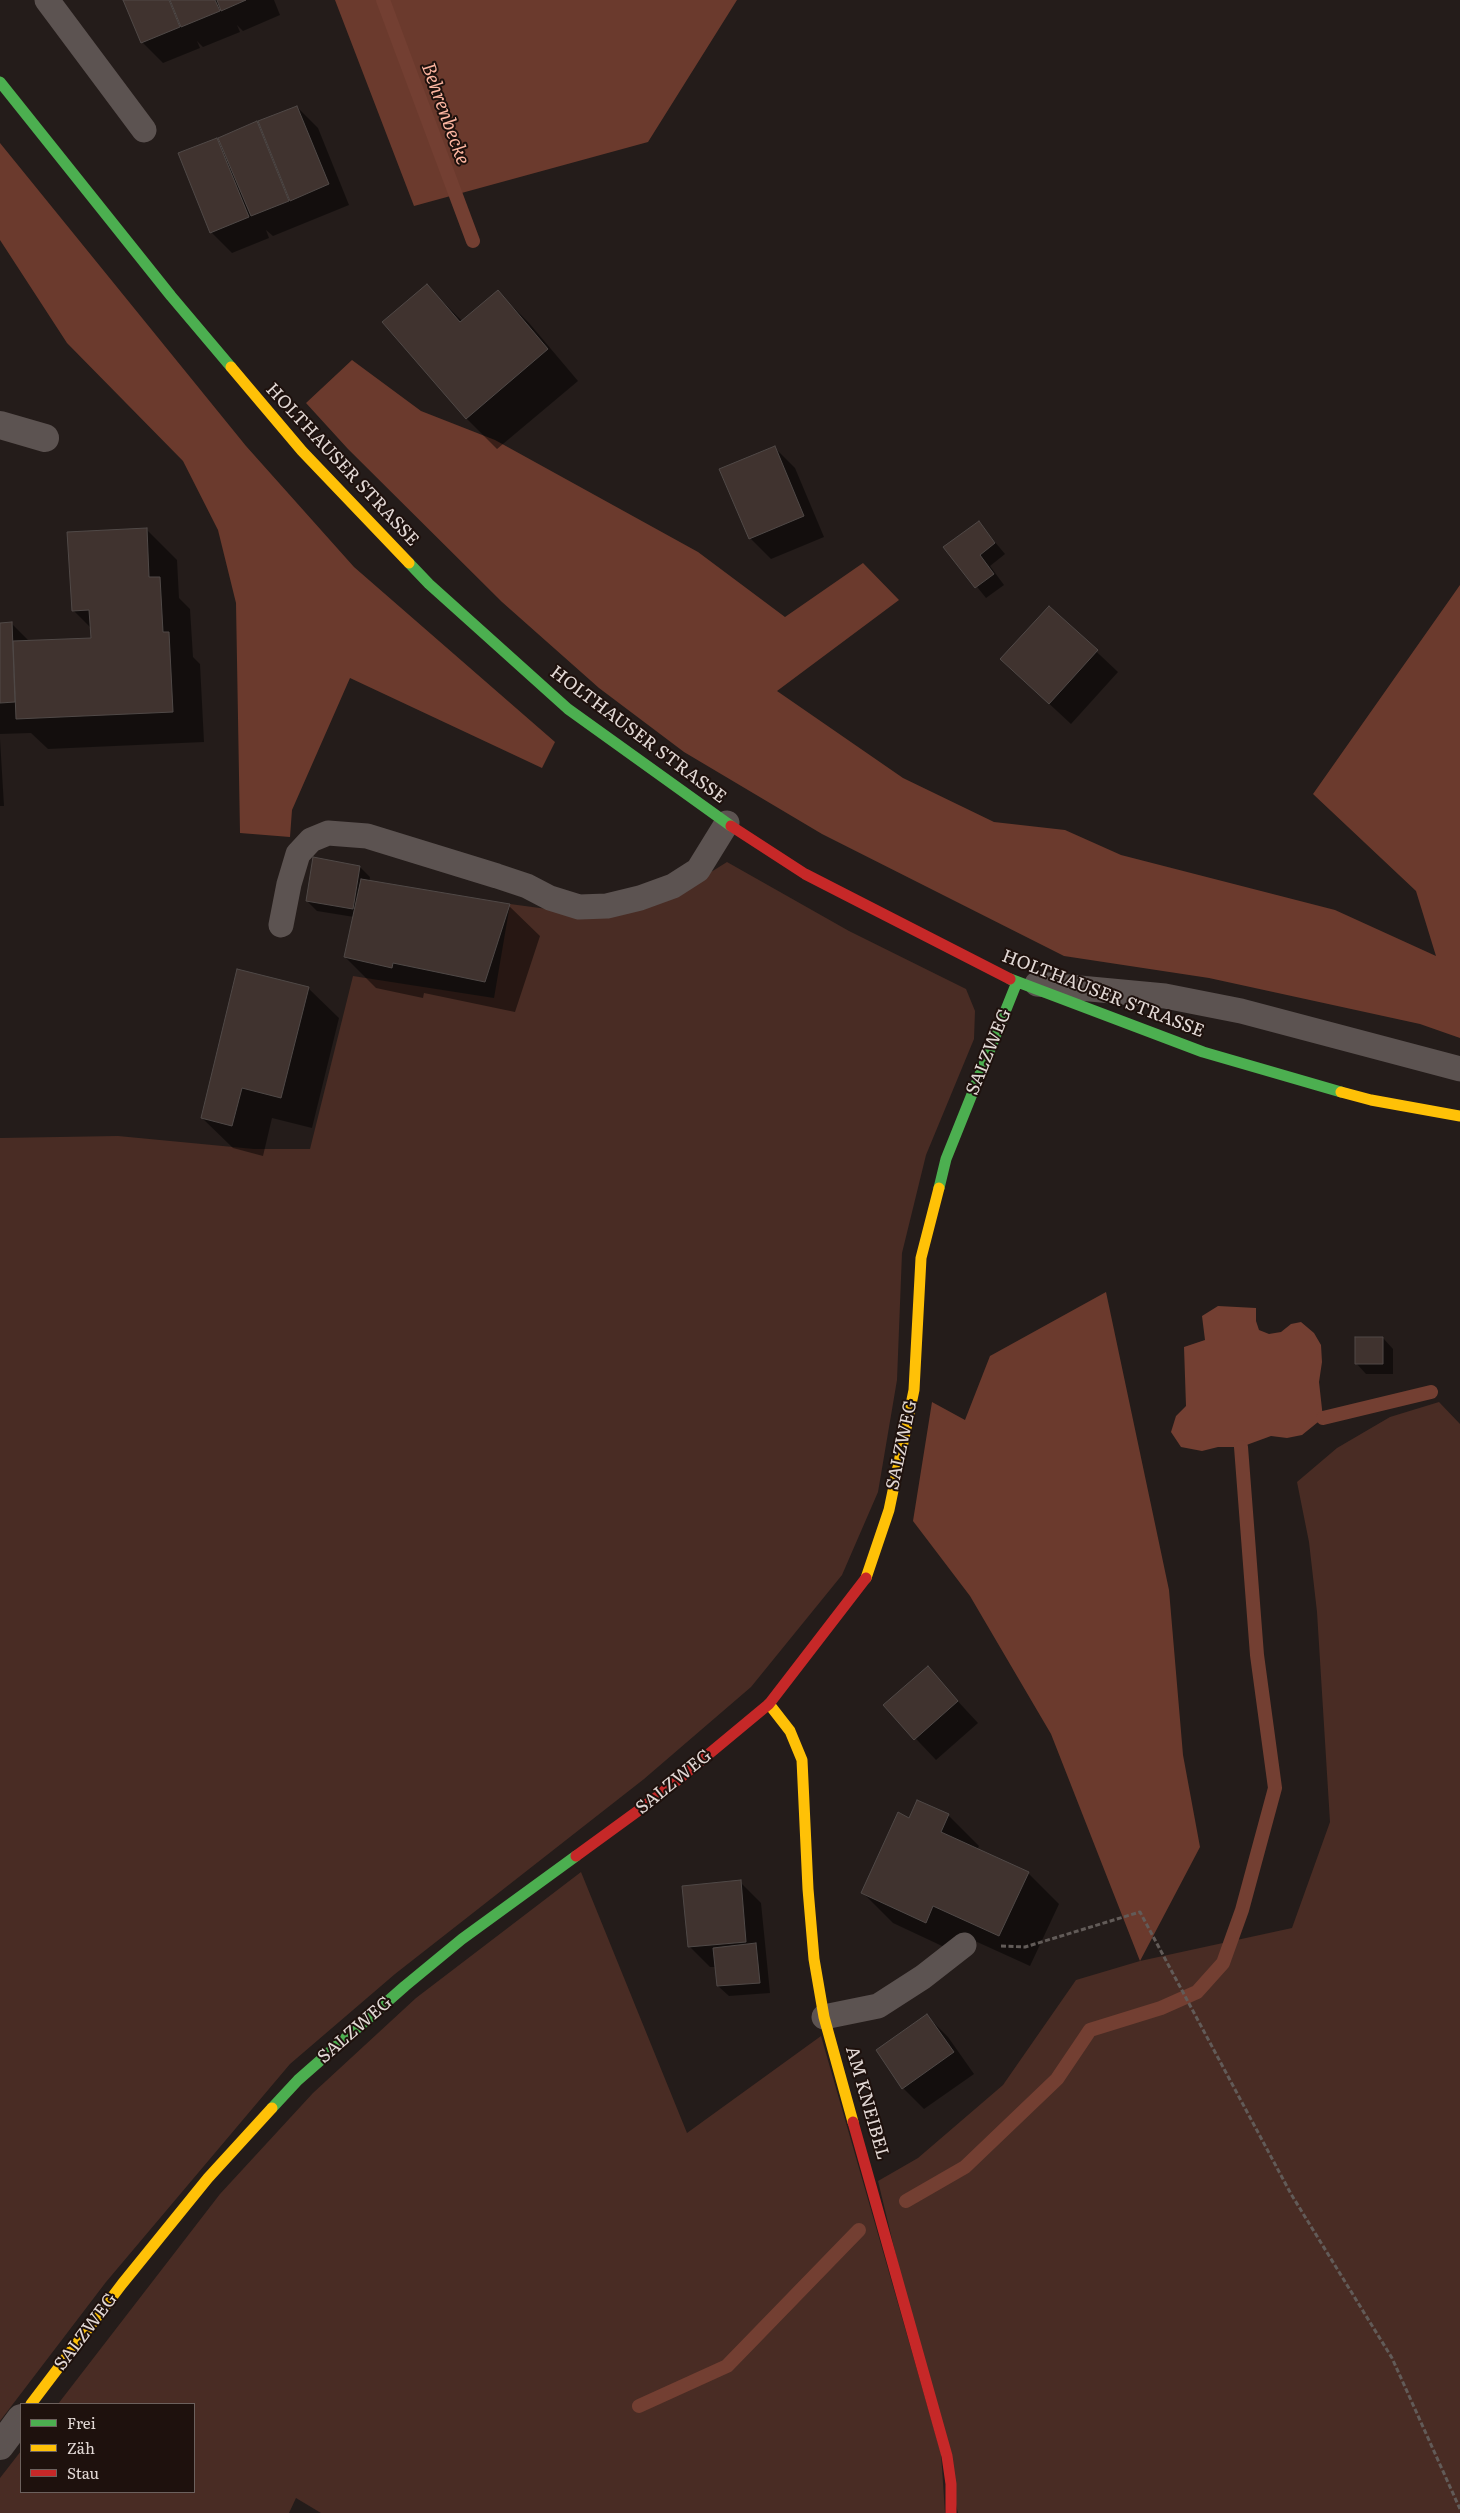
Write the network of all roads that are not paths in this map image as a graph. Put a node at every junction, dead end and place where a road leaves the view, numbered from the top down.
1 (47, 0) edge
2 (0, 82) edge
3 (144, 130) dead end
4 (0, 425) edge
5 (45, 438) dead end
6 (726, 823) junction
7 (280, 925) dead end
8 (1017, 982) junction
9 (1460, 1069) edge
10 (1460, 1116) edge
11 (769, 1704) junction
12 (964, 1945) road end
13 (824, 2017) junction
14 (33, 2403) edge
15 (20, 2419) edge
16 (0, 2446) edge
17 (951, 2513) edge

1 - 3 lane
2 - 6 street, HOLTHAUSER STRASSE
4 - 5 street
6 - 7 lane
6 - 8 street, HOLTHAUSER STRASSE
8 - 9 lane
8 - 10 street, HOLTHAUSER STRASSE
8 - 11 street, SALZWEG
11 - 13 street, AM KNEIBEL
11 - 14 street, SALZWEG
12 - 13 lane
13 - 17 street, AM KNEIBEL
15 - 16 street

